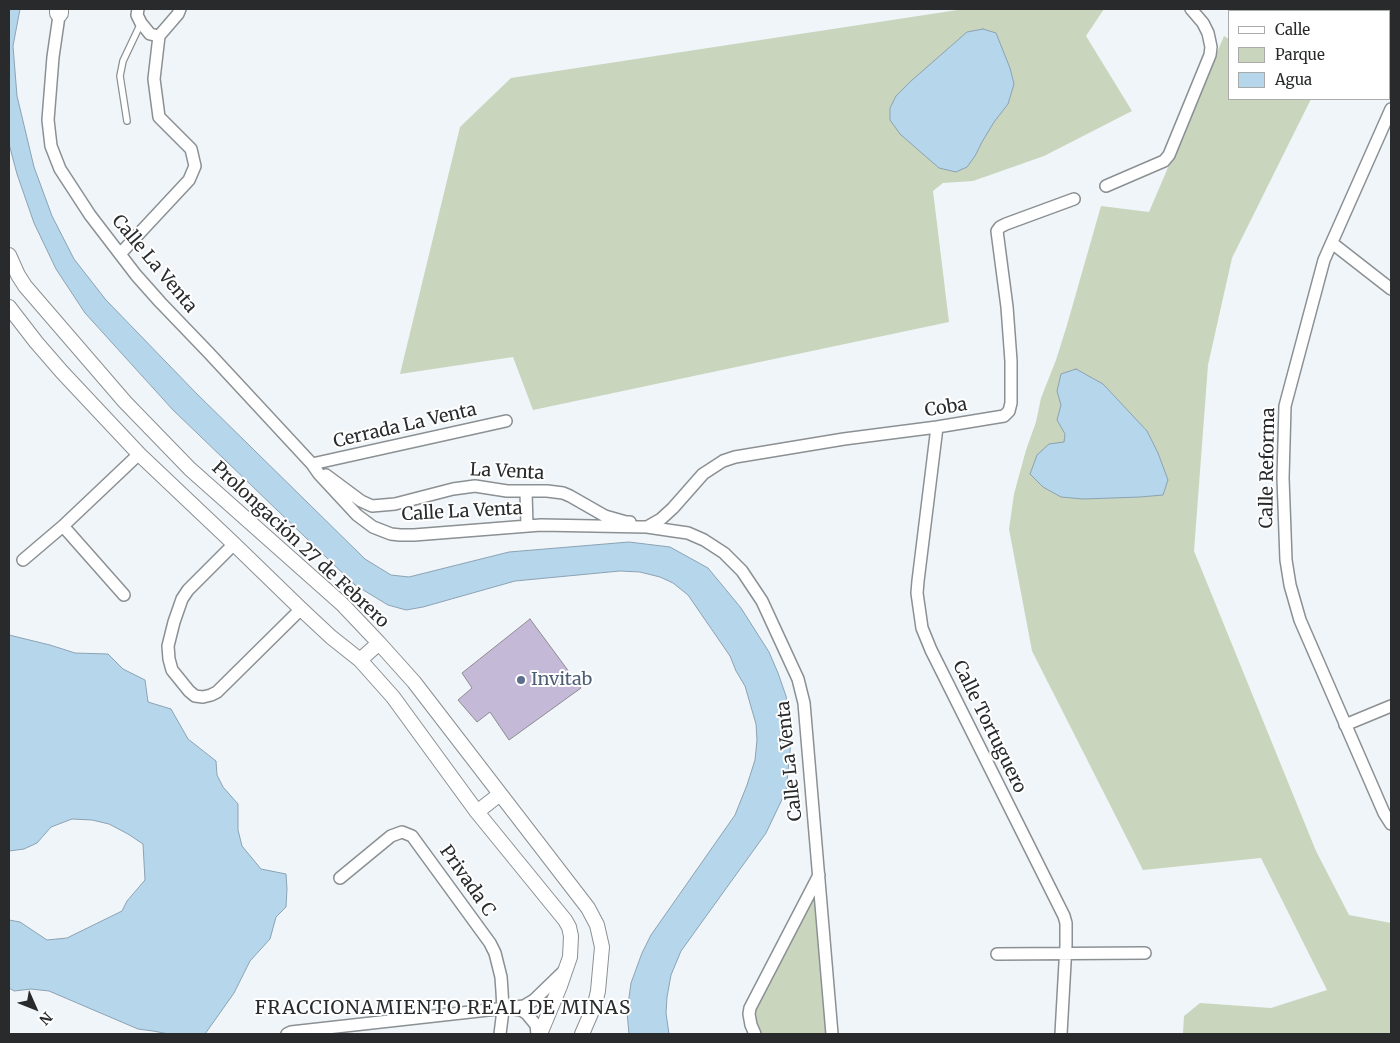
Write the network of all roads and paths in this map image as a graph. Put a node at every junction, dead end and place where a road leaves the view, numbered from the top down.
1 (138, 9) edge
2 (180, 9) edge
3 (1191, 9) edge
4 (59, 10) edge
5 (141, 23) junction
6 (159, 36) junction
7 (1391, 109) edge
8 (127, 121) dead end
9 (1106, 186) dead end
10 (1074, 198) dead end
11 (1332, 243) junction
12 (120, 254) junction
13 (9, 255) edge
14 (1391, 289) edge
15 (9, 307) edge
16 (506, 421) dead end
17 (937, 427) junction
18 (139, 454) junction
19 (312, 464) junction
20 (526, 492) junction
21 (63, 526) junction
22 (527, 526) junction
23 (647, 527) junction
24 (234, 544) junction
25 (23, 560) dead end
26 (124, 595) dead end
27 (301, 609) junction
28 (379, 642) junction
29 (360, 660) junction
30 (1391, 706) edge
31 (1345, 725) junction
32 (500, 794) junction
33 (478, 812) junction
34 (1391, 824) edge
35 (818, 875) junction
36 (340, 878) dead end
37 (1145, 953) dead end
38 (997, 954) dead end
39 (1066, 954) junction
40 (566, 968) junction
41 (507, 1009) junction
42 (287, 1034) edge
43 (500, 1034) edge
44 (538, 1034) edge
45 (582, 1034) edge
46 (754, 1034) edge
47 (832, 1034) edge
48 (1061, 1034) edge

1 - 5 street
2 - 6 street
3 - 9 street
4 - 12 street, Calle La Venta
5 - 6 street
5 - 8 lane
6 - 12 street
7 - 11 street, Calle Reforma
10 - 17 street, Coba
11 - 14 street
11 - 31 street, Calle Reforma
12 - 19 street, Calle La Venta
13 - 28 street, Prolongación 27 de Febrero
15 - 18 street
16 - 19 street, Cerrada La Venta
17 - 23 street, Coba
17 - 39 street, Calle Tortuguero
18 - 21 street
18 - 24 street
19 - 20 street, La Venta
19 - 22 street, Calle La Venta
20 - 22 street
20 - 23 street, La Venta
21 - 25 street
21 - 26 street
22 - 23 street, Calle La Venta
23 - 35 street, Calle La Venta
24 - 27 street
24 - 27 street
27 - 29 street
28 - 29 street
28 - 32 street, Prolongación 27 de Febrero
29 - 33 street
30 - 31 street
31 - 34 street, Calle Reforma
32 - 33 street
32 - 45 street, Prolongación 27 de Febrero
33 - 40 street
35 - 46 street
35 - 47 street, Calle La Venta
36 - 41 street, Privada C
37 - 39 street
38 - 39 street
39 - 48 street, Calle Tortuguero
40 - 41 street
40 - 44 street
41 - 42 street
41 - 43 street, Privada C
41 - 44 street

